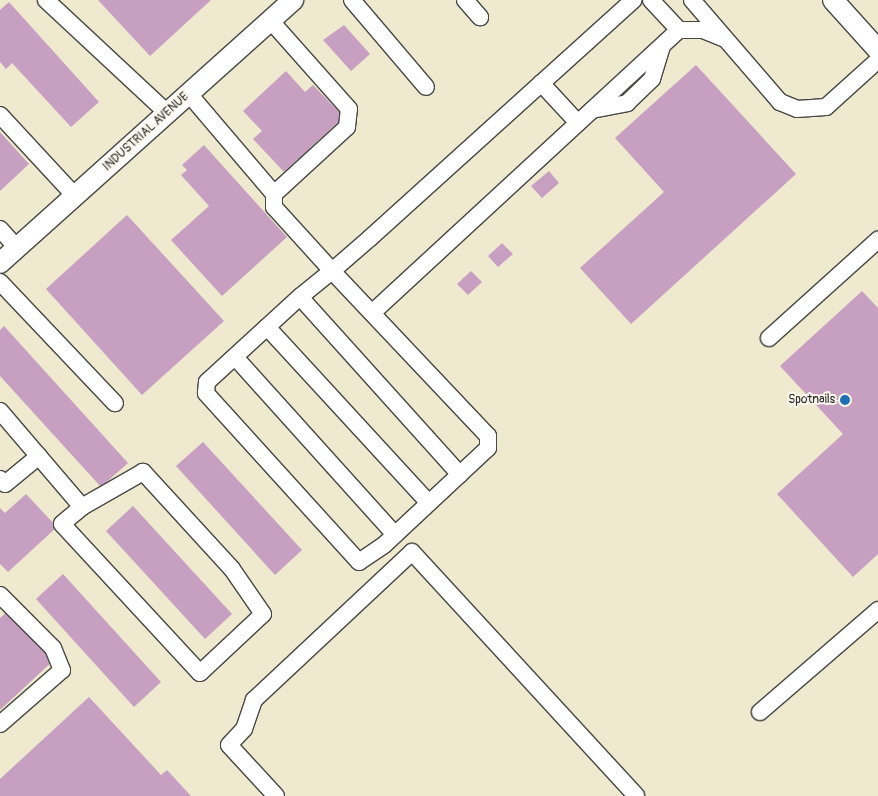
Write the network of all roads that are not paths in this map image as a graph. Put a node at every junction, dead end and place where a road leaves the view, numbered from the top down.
1 (46, 0) edge
2 (293, 0) edge
3 (352, 0) edge
4 (465, 0) edge
5 (633, 0) edge
6 (651, 0) edge
7 (691, 0) edge
8 (833, 0) edge
9 (480, 17) dead end
10 (270, 20) junction
11 (687, 30) junction
12 (723, 38) junction
13 (878, 50) edge
14 (878, 60) edge
15 (541, 83) junction
16 (426, 87) dead end
17 (189, 94) junction
18 (167, 113) junction
19 (0, 115) edge
20 (578, 123) junction
21 (274, 194) junction
22 (75, 196) junction
23 (0, 229) edge
24 (878, 240) edge
25 (17, 248) junction
26 (0, 263) edge
27 (332, 271) junction
28 (0, 282) edge
29 (300, 297) junction
30 (372, 313) junction
31 (267, 327) junction
32 (769, 338) dead end
33 (235, 357) junction
34 (115, 403) dead end
35 (0, 410) edge
36 (39, 456) junction
37 (460, 475) junction
38 (0, 479) edge
39 (429, 503) junction
40 (82, 507) junction
41 (395, 535) junction
42 (0, 595) edge
43 (878, 610) edge
44 (760, 712) dead end
45 (0, 724) edge
46 (276, 796) edge
47 (636, 796) edge

1 - 18 lane
2 - 10 main road, INDUSTRIAL AVENUE
3 - 16 lane
4 - 9 lane
5 - 15 lane
6 - 11 lane
7 - 11 lane
7 - 12 lane
8 - 13 main road
10 - 17 main road, INDUSTRIAL AVENUE
10 - 21 lane
11 - 12 lane
11 - 20 lane
12 - 14 lane
15 - 20 lane
15 - 27 lane
17 - 18 main road, INDUSTRIAL AVENUE
17 - 21 lane
18 - 22 main road, INDUSTRIAL AVENUE
19 - 22 lane
20 - 30 lane
21 - 27 lane
22 - 25 main road, INDUSTRIAL AVENUE
23 - 25 lane
24 - 32 lane
25 - 26 main road, INDUSTRIAL AVENUE
27 - 29 lane
27 - 30 lane
28 - 34 lane
29 - 31 lane
29 - 37 lane
30 - 37 lane
31 - 33 lane
31 - 39 lane
33 - 41 lane
33 - 41 lane
35 - 36 lane
36 - 38 lane
36 - 40 lane
37 - 39 lane
39 - 41 lane
40 - 40 lane
42 - 45 lane
43 - 44 lane
46 - 47 lane

